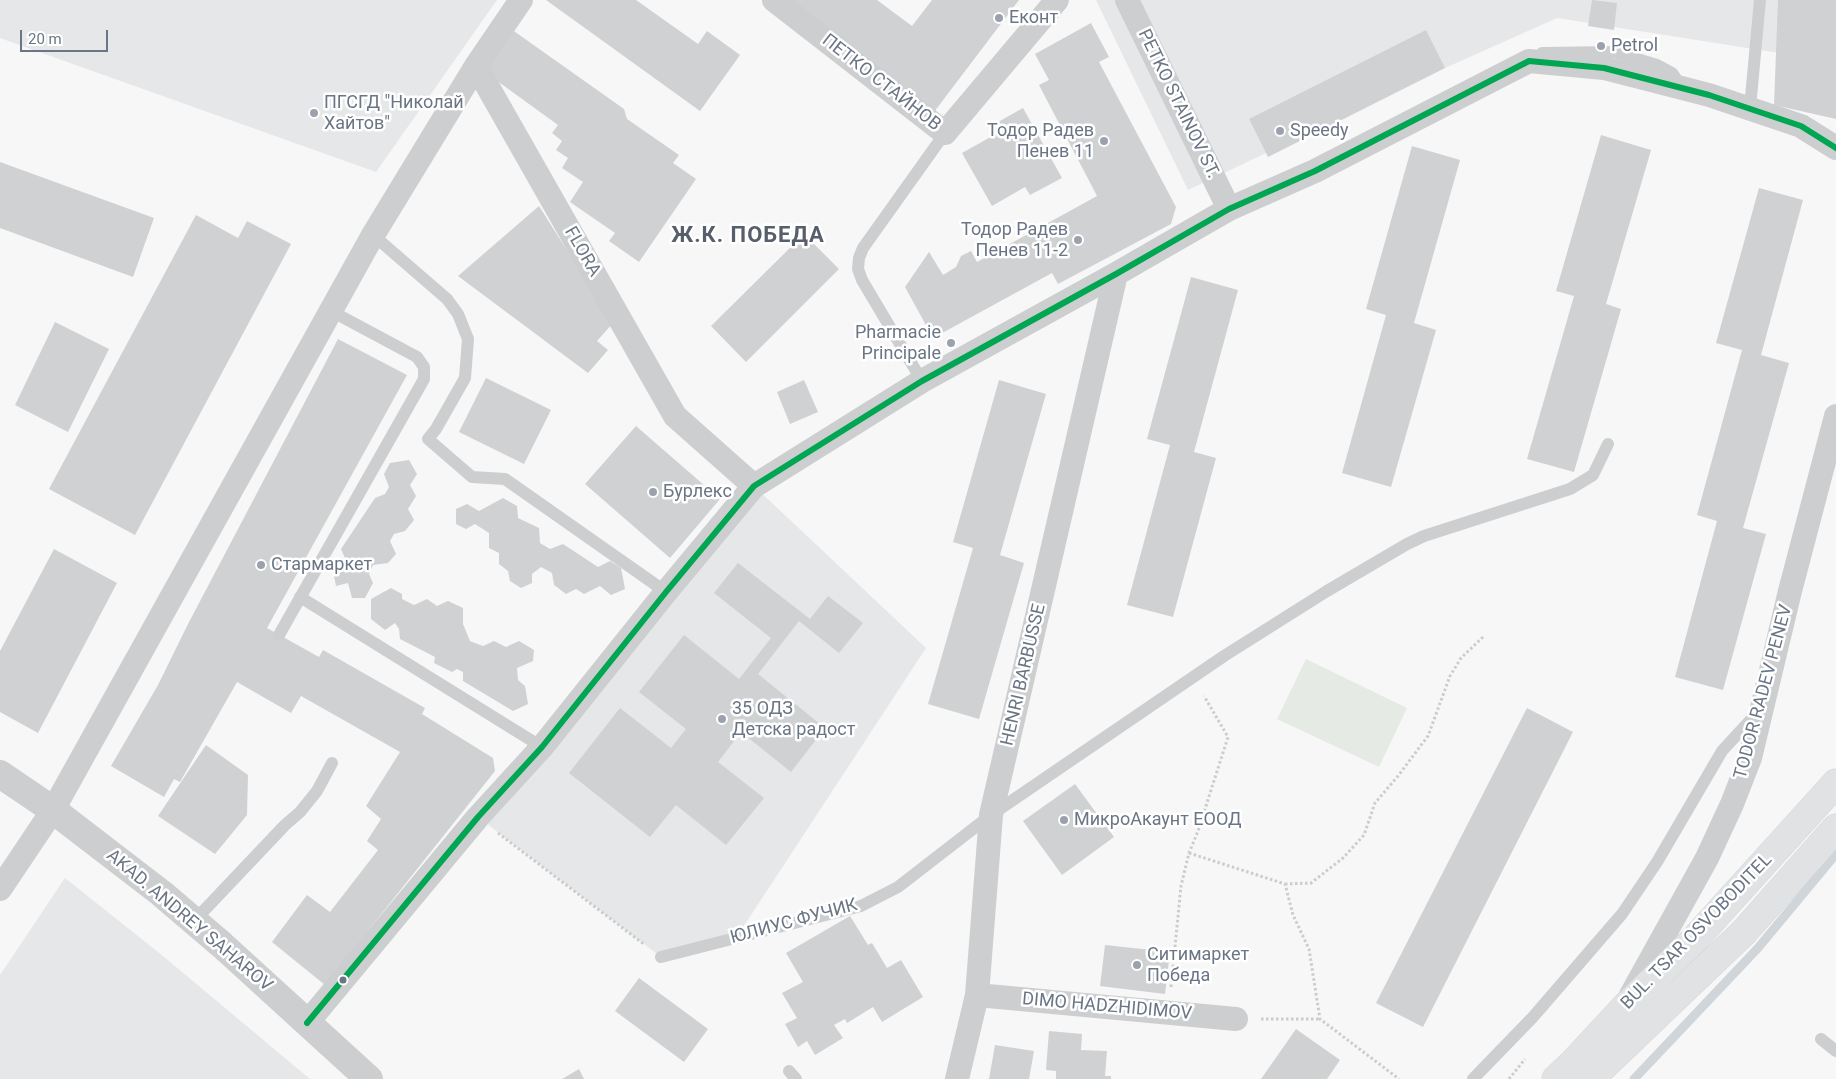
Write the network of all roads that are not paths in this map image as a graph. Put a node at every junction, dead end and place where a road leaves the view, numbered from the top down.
1 (521, 0) edge
2 (774, 0) edge
3 (1057, 0) edge
4 (1127, 0) edge
5 (1760, 0) edge
6 (476, 66) junction
7 (1750, 108) junction
8 (945, 133) junction
9 (1836, 148) edge
10 (1228, 209) junction
11 (373, 235) junction
12 (1116, 274) junction
13 (331, 311) junction
14 (922, 381) junction
15 (1836, 416) edge
16 (1608, 444) dead end
17 (754, 486) junction
18 (666, 592) junction
19 (300, 597) junction
20 (279, 635) dead end
21 (1761, 710) junction
22 (542, 747) junction
23 (332, 763) dead end
24 (0, 774) edge
25 (1836, 783) edge
26 (53, 810) junction
27 (991, 815) junction
28 (1836, 828) edge
29 (0, 889) edge
30 (194, 921) junction
31 (661, 957) road end
32 (977, 995) junction
33 (1625, 1007) junction
34 (1236, 1019) road end
35 (307, 1023) junction
36 (1821, 1040) dead end
37 (1836, 1052) edge
38 (369, 1079) edge
39 (956, 1079) edge
40 (1473, 1079) edge
41 (1556, 1079) edge
42 (1590, 1079) edge

1 - 6 street
2 - 8 street, ПЕТКО СТАЙНОВ
3 - 8 street, ПЕТКО СТАЙНОВ
4 - 10 street, PETKO STAINOV ST.
5 - 7 lane
6 - 11 street
6 - 17 street, FLORA
7 - 9 street
7 - 10 street
8 - 14 lane
10 - 12 street
11 - 13 street
11 - 18 lane
12 - 14 street
12 - 27 street, HENRI BARBUSSE
13 - 19 lane
13 - 26 street
14 - 17 street
15 - 21 street, TODOR RADEV PENEV
16 - 27 lane, ЮЛИУС ФУЧИК
17 - 18 street
18 - 22 street
19 - 20 lane
19 - 22 lane
21 - 33 street, TODOR RADEV PENEV
21 - 40 lane
22 - 35 street
23 - 30 lane
24 - 26 street, AKAD. ANDREY SAHAROV
25 - 33 main road, BUL. TSAR OSVOBODITEL
26 - 29 street
26 - 30 street, AKAD. ANDREY SAHAROV
27 - 31 lane, ЮЛИУС ФУЧИК
27 - 32 street, HENRI BARBUSSE
28 - 42 main road, BUL. TSAR OSVOBODITEL
30 - 35 street, AKAD. ANDREY SAHAROV
32 - 34 street, DIMO HADZHIDIMOV
32 - 39 street, HENRI BARBUSSE
33 - 41 main road, BUL. TSAR OSVOBODITEL
35 - 38 street, AKAD. ANDREY SAHAROV
36 - 37 lane

